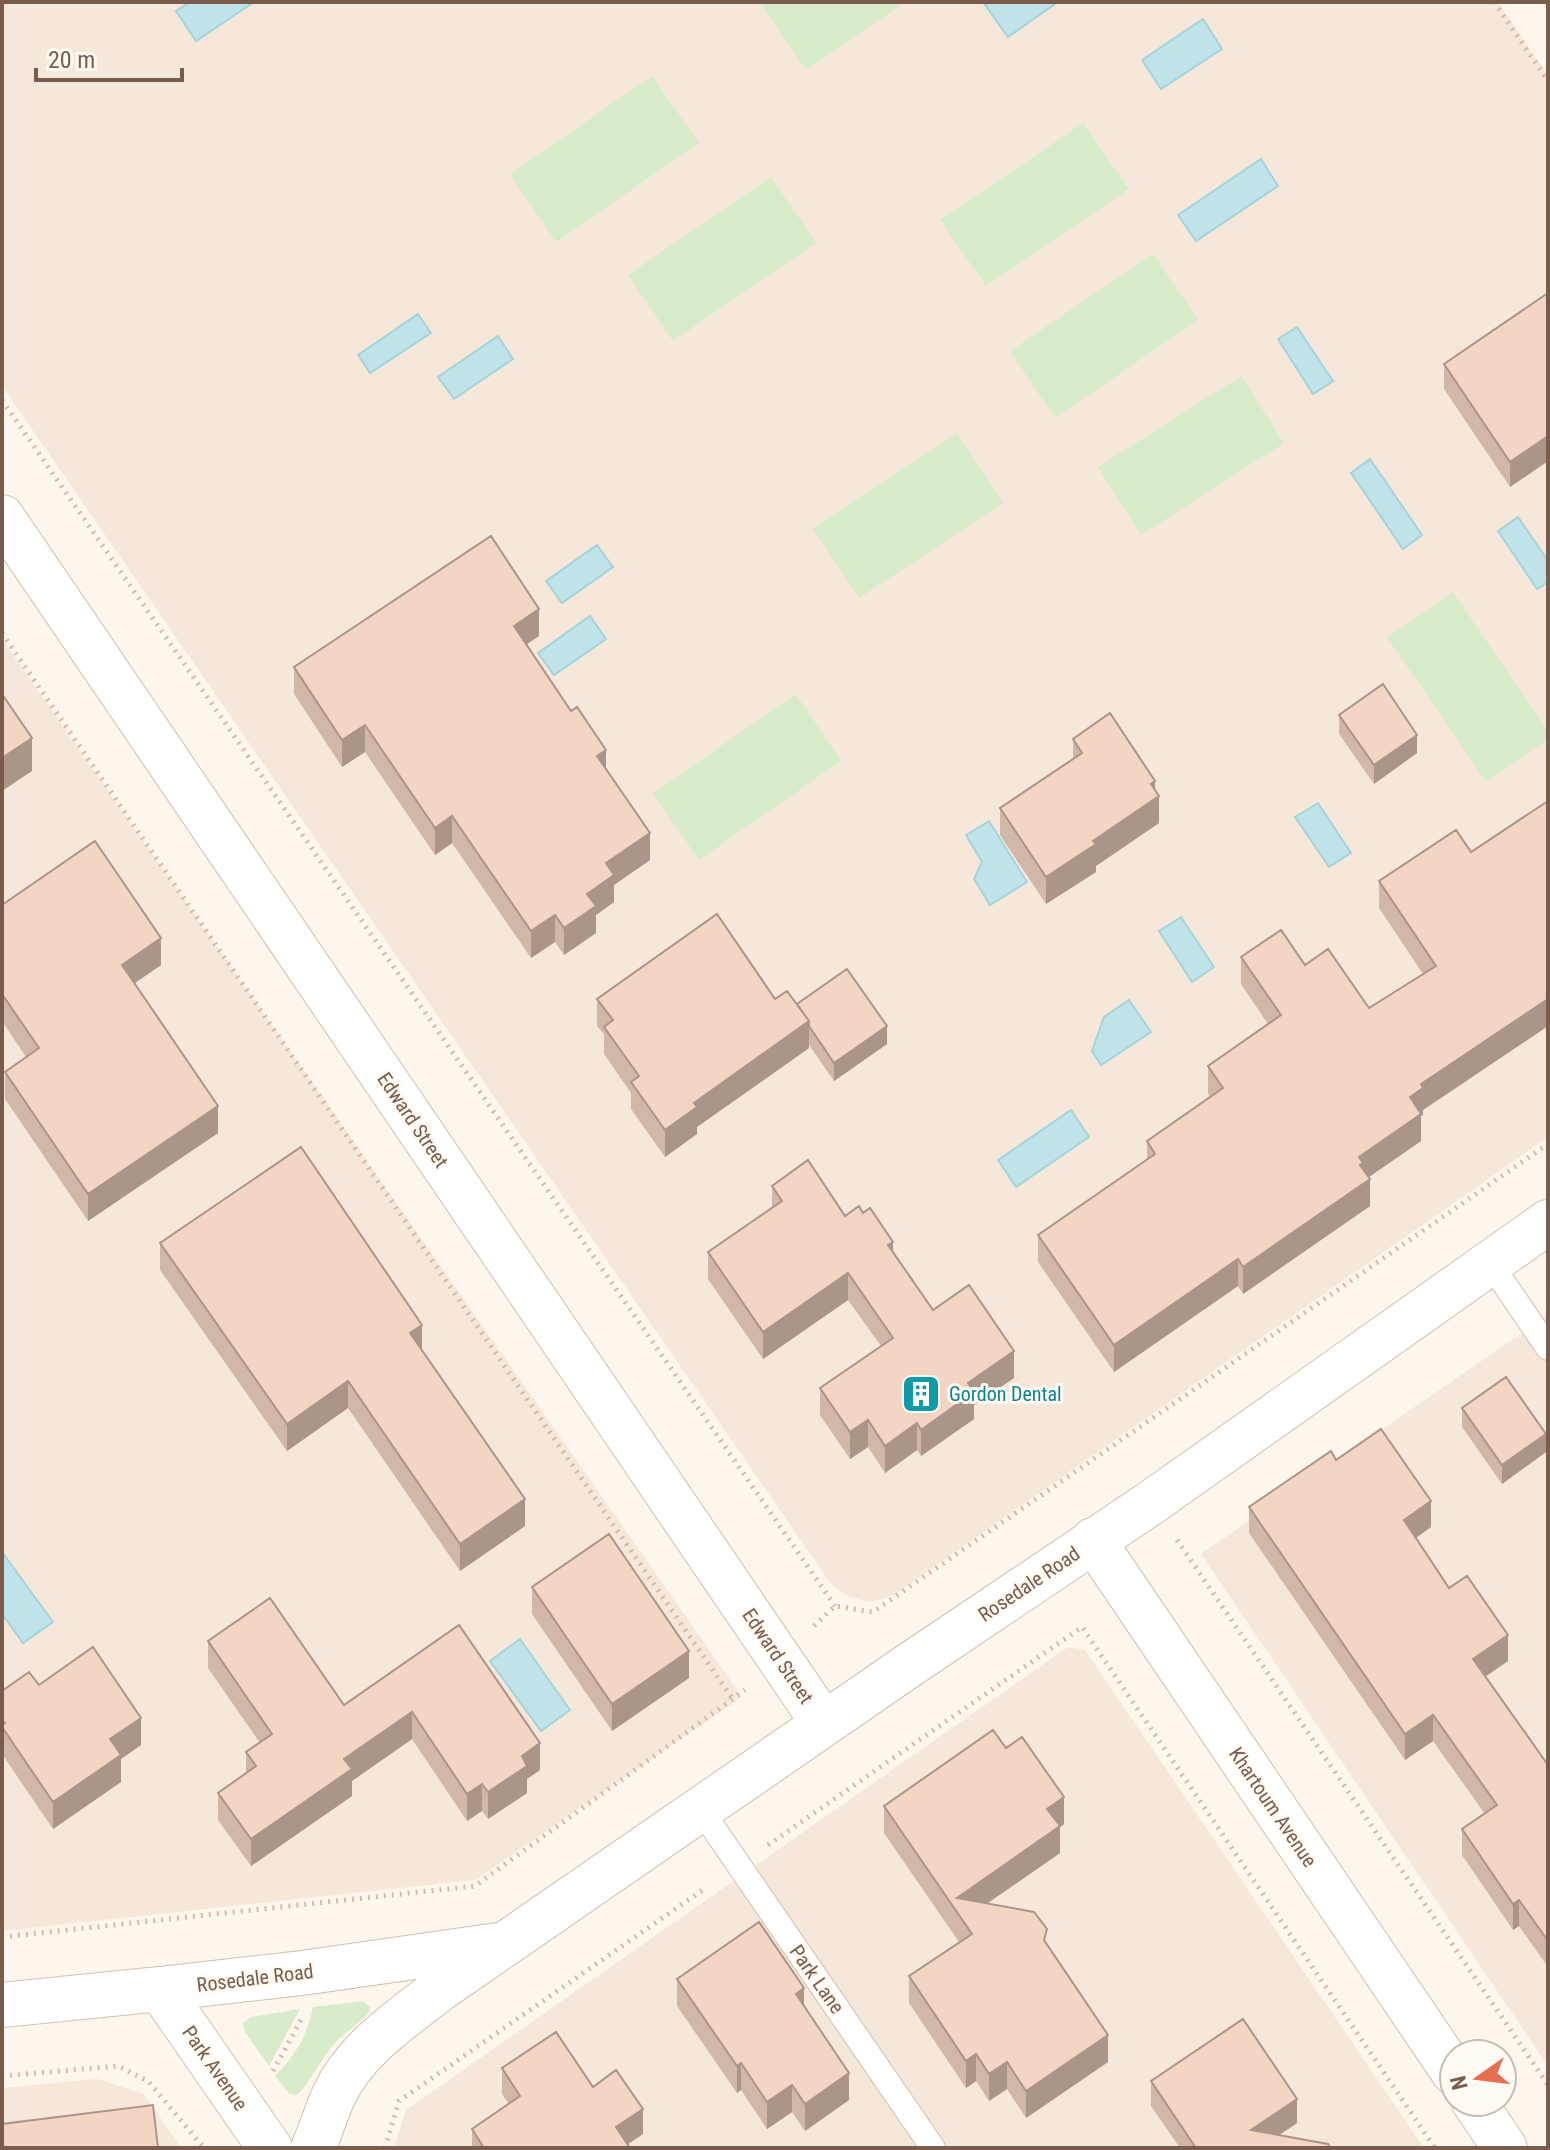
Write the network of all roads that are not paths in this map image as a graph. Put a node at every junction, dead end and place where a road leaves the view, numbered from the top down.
1 (2, 517) edge
2 (1548, 1222) edge
3 (1490, 1263) junction
4 (1548, 1348) edge
5 (1093, 1540) junction
6 (824, 1724) junction
7 (701, 1810) junction
8 (508, 1943) junction
9 (160, 1989) junction
10 (2, 2005) edge
11 (1438, 2049) edge
12 (1485, 2118) edge
13 (270, 2148) edge
14 (313, 2148) edge
15 (933, 2148) edge
16 (1505, 2148) edge

1 - 6 street, Edward Street
2 - 3 street, Rosedale Road
3 - 4 lane
3 - 5 street, Rosedale Road
5 - 6 street, Rosedale Road
5 - 11 street, Khartoum Avenue
6 - 7 street, Rosedale Road
7 - 8 street, Rosedale Road
7 - 15 lane, Park Lane
8 - 9 street, Rosedale Road
8 - 14 street, Rosedale Road
9 - 10 street, Rosedale Road
9 - 13 street, Park Avenue
12 - 16 street

